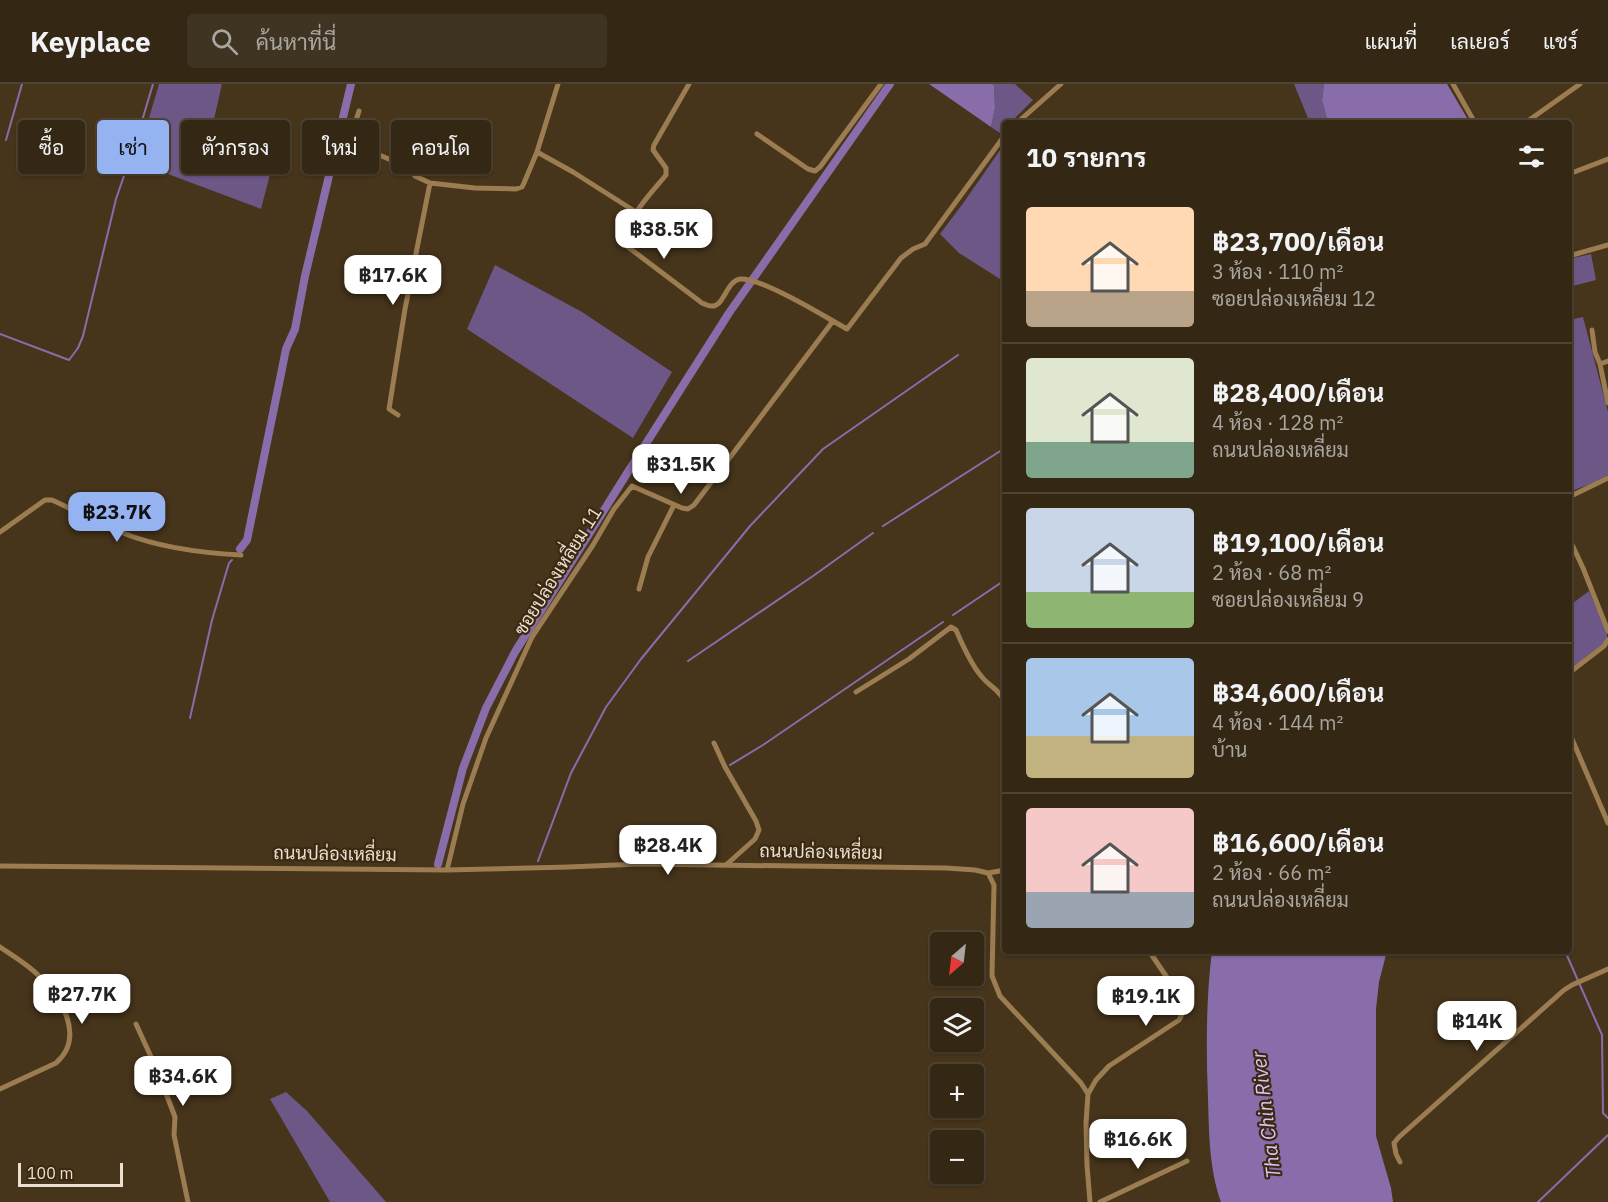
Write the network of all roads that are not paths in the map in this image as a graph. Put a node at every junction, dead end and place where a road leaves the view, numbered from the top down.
1 (558, 84) edge
2 (689, 84) edge
3 (881, 84) edge
4 (1061, 84) edge
5 (1453, 84) edge
6 (1580, 84) edge
7 (359, 111) dead end
8 (1020, 120) edge
9 (1473, 120) edge
10 (1529, 120) edge
11 (758, 134) dead end
12 (1002, 139) edge
13 (537, 152) junction
14 (1608, 159) edge
15 (1572, 173) edge
16 (430, 183) junction
17 (636, 212) junction
18 (1608, 245) edge
19 (1572, 255) edge
20 (833, 321) junction
21 (1592, 330) dead end
22 (1608, 361) edge
23 (1600, 364) junction
24 (1608, 403) edge
25 (398, 415) dead end
26 (1608, 478) edge
27 (1572, 496) edge
28 (674, 505) junction
29 (0, 532) edge
30 (1572, 546) edge
31 (241, 555) dead end
32 (639, 589) dead end
33 (1608, 631) edge
34 (1608, 640) edge
35 (1572, 671) edge
36 (856, 692) dead end
37 (1002, 697) edge
38 (1572, 739) edge
39 (714, 743) dead end
40 (1608, 822) edge
41 (726, 865) junction
42 (0, 866) edge
43 (447, 870) junction
44 (1002, 871) edge
45 (988, 873) junction
46 (0, 947) edge
47 (1151, 954) edge
48 (1608, 969) edge
49 (136, 1024) dead end
50 (0, 1089) edge
51 (1088, 1094) junction
52 (1186, 1161) dead end
53 (1400, 1162) dead end
54 (188, 1202) edge
55 (1090, 1202) edge
56 (1100, 1202) edge

1 - 13 street
2 - 17 street
3 - 11 street
4 - 8 street
5 - 9 street
6 - 10 street
7 - 16 street
12 - 20 street
13 - 16 street
13 - 17 street
14 - 15 street
16 - 25 street
17 - 20 street
18 - 19 street
20 - 28 street
21 - 23 street
22 - 23 street
23 - 24 street
26 - 27 street
28 - 32 street
28 - 43 street, ซอยปล่องเหลี่ยม 11
29 - 31 street
30 - 33 street
34 - 35 street
36 - 37 street
38 - 40 street
39 - 41 street
41 - 43 street, ถนนปล่องเหลี่ยม
41 - 45 street, ถนนปล่องเหลี่ยม
42 - 43 street, ถนนปล่องเหลี่ยม
44 - 45 street, ถนนปล่องเหลี่ยม
45 - 51 street
46 - 50 street
47 - 51 street
48 - 53 street
49 - 54 street
51 - 55 street
52 - 56 street

